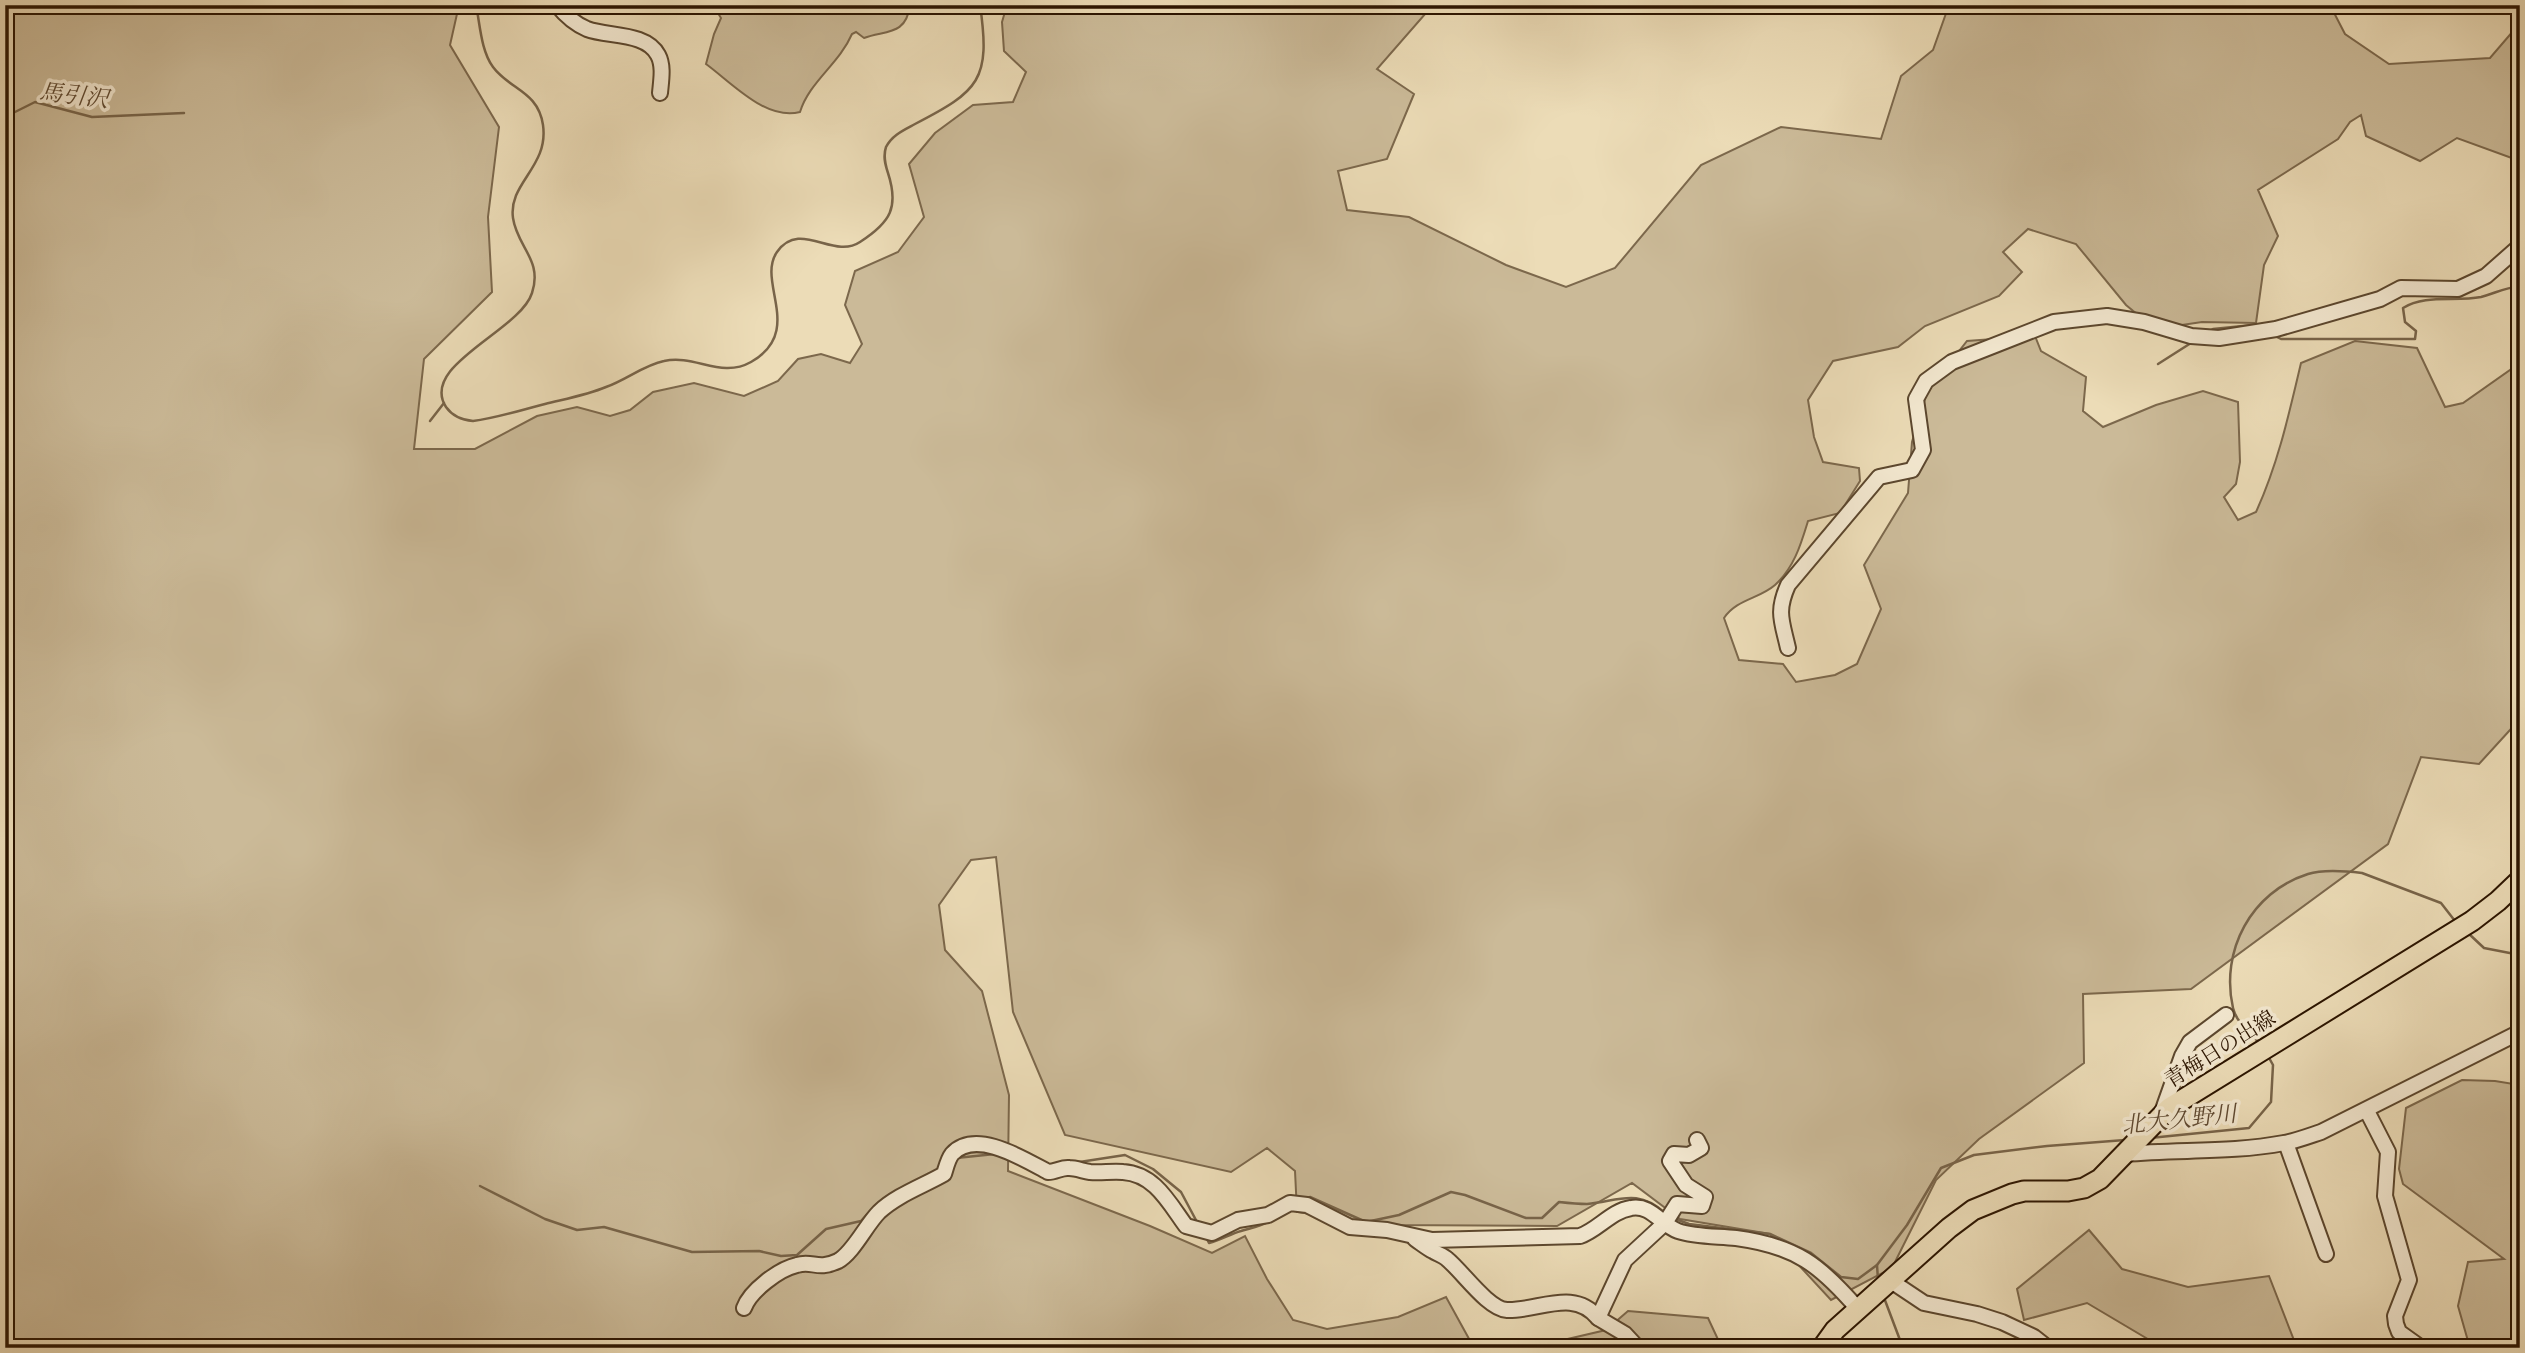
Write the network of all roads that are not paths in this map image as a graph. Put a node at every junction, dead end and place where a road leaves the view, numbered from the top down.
1 (557, 5) edge
2 (660, 93) dead end
3 (2520, 246) edge
4 (1788, 648) dead end
5 (2520, 880) edge
6 (2226, 1015) dead end
7 (2520, 1032) edge
8 (2367, 1111) junction
9 (2160, 1116) junction
10 (1697, 1140) dead end
11 (2286, 1143) junction
12 (2134, 1144) junction
13 (1665, 1223) junction
14 (1411, 1236) junction
15 (2326, 1254) dead end
16 (1883, 1288) junction
17 (744, 1308) dead end
18 (1858, 1309) junction
19 (1598, 1318) junction
20 (1638, 1348) edge
21 (1822, 1348) edge
22 (2048, 1348) edge
23 (2420, 1348) edge

1 - 2 street
3 - 4 street
5 - 9 main road, 青梅日の出線
6 - 9 street
7 - 8 street
8 - 11 street
8 - 23 street
9 - 12 main road, 青梅日の出線
10 - 13 street
11 - 12 street
11 - 15 street
12 - 16 main road, 青梅日の出線
13 - 14 street
13 - 18 street
13 - 19 street
14 - 17 street
14 - 19 street
16 - 18 main road, 青梅日の出線
16 - 22 street
18 - 21 main road, 青梅日の出線
19 - 20 street

